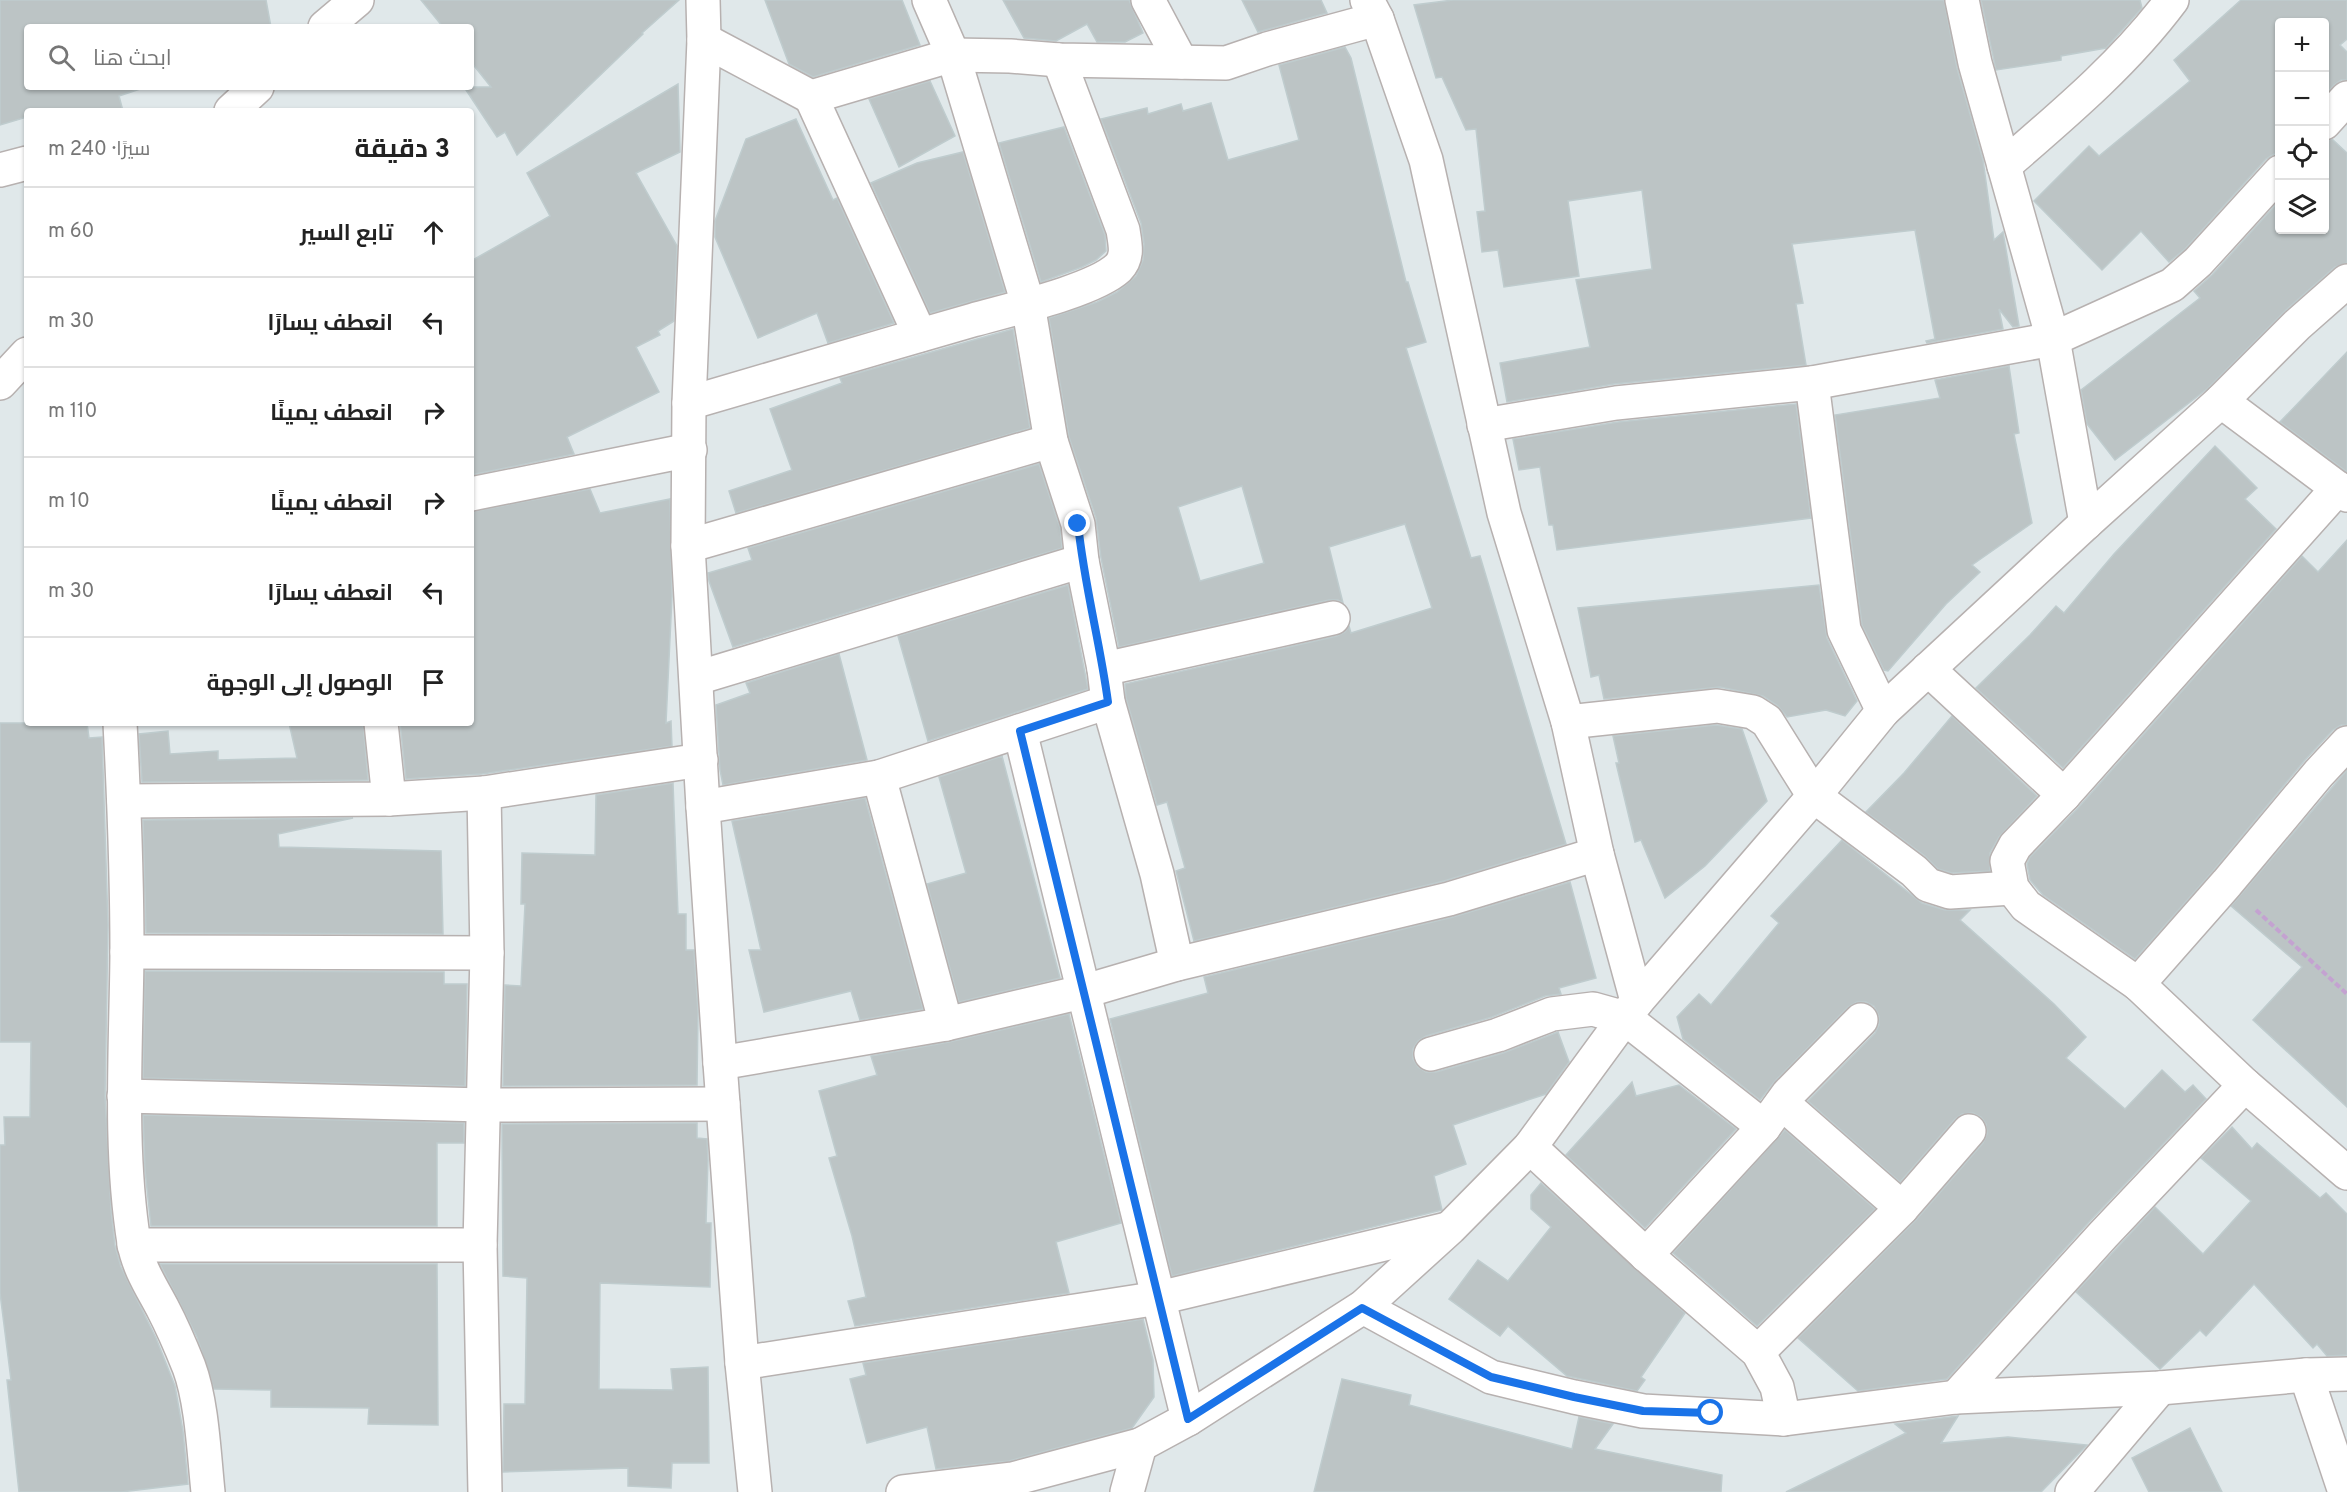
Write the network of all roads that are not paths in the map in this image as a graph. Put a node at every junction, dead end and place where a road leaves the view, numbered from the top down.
1 (357, 0) edge
2 (703, 0) edge
3 (929, 0) edge
4 (1148, 0) edge
5 (1962, 0) edge
6 (2168, 2) edge
7 (1372, 10) edge
8 (329, 24) edge
9 (704, 40) junction
10 (952, 55) junction
11 (1059, 60) junction
12 (1180, 62) junction
13 (254, 90) edge
14 (811, 97) junction
15 (2347, 98) edge
16 (234, 108) edge
17 (2329, 118) edge
18 (24, 164) edge
19 (2004, 166) junction
20 (0, 170) edge
21 (2275, 177) edge
22 (2347, 281) edge
23 (1028, 304) junction
24 (920, 335) junction
25 (2054, 339) junction
26 (24, 357) edge
27 (0, 383) edge
28 (1812, 383) junction
29 (2221, 401) junction
30 (689, 404) junction
31 (1484, 424) junction
32 (1051, 441) junction
33 (690, 450) junction
34 (2343, 492) edge
35 (474, 493) edge
36 (2086, 523) junction
37 (688, 546) junction
38 (1082, 561) junction
39 (1333, 618) dead end
40 (1104, 669) junction
41 (1928, 669) junction
42 (697, 678) junction
43 (1108, 702) junction
44 (1883, 711) junction
45 (1568, 722) junction
46 (120, 726) edge
47 (381, 726) edge
48 (1020, 731) junction
49 (2347, 743) edge
50 (701, 760) junction
51 (879, 777) junction
52 (484, 793) junction
53 (2064, 795) junction
54 (1814, 796) junction
55 (389, 799) junction
56 (124, 801) junction
57 (703, 807) junction
58 (1598, 854) junction
59 (2012, 888) junction
60 (127, 952) junction
61 (487, 954) junction
62 (1177, 964) junction
63 (2138, 984) junction
64 (1082, 992) junction
65 (1631, 1009) junction
66 (1861, 1020) dead end
67 (946, 1024) junction
68 (1431, 1054) dead end
69 (720, 1063) junction
70 (2245, 1085) junction
71 (124, 1096) junction
72 (723, 1104) junction
73 (484, 1105) junction
74 (1773, 1115) junction
75 (1969, 1131) dead end
76 (1530, 1147) junction
77 (2346, 1171) edge
78 (1902, 1208) junction
79 (1450, 1228) junction
80 (135, 1245) junction
81 (480, 1245) junction
82 (1646, 1255) junction
83 (1159, 1298) junction
84 (1362, 1308) junction
85 (1758, 1352) junction
86 (742, 1364) junction
87 (2347, 1374) edge
88 (2306, 1375) junction
89 (2160, 1388) junction
90 (1956, 1397) junction
91 (1188, 1419) junction
92 (1784, 1419) junction
93 (1140, 1445) junction
94 (208, 1492) edge
95 (485, 1492) edge
96 (755, 1492) edge
97 (903, 1492) edge
98 (1127, 1492) edge
99 (2072, 1492) edge
100 (2345, 1492) edge

1 - 8 street
2 - 9 street
3 - 10 street
4 - 12 street
5 - 19 street
6 - 19 street
7 - 12 street
7 - 31 street
9 - 14 street
9 - 30 street
10 - 11 street
10 - 14 street
10 - 23 street
11 - 12 street
11 - 23 street
13 - 16 street
14 - 24 street
15 - 17 street
18 - 20 street
19 - 25 street
21 - 25 street
22 - 29 street
23 - 24 street
23 - 32 street
24 - 30 street
25 - 28 street
25 - 36 street
26 - 27 street
28 - 31 street
28 - 44 street
29 - 34 street
29 - 36 street
30 - 33 street
31 - 45 street
32 - 37 street
32 - 38 street
33 - 35 street
33 - 37 street
34 - 53 street
36 - 41 street
37 - 42 street
38 - 40 street
38 - 42 street
39 - 40 street
40 - 43 street
41 - 44 street
41 - 53 street
42 - 50 street
43 - 48 street
43 - 62 street
44 - 54 street
45 - 54 street
45 - 58 street
46 - 56 street
47 - 55 street
48 - 51 street
48 - 64 street
49 - 63 street
50 - 52 street
50 - 57 street
51 - 57 street
51 - 67 street
52 - 55 street
52 - 61 street
53 - 59 street
54 - 59 street
54 - 65 street
55 - 56 street
56 - 60 street
57 - 69 street
58 - 62 street
58 - 65 street
59 - 63 street
60 - 61 street
60 - 71 street
61 - 73 street
62 - 64 street
63 - 70 street
64 - 67 street
64 - 83 street
65 - 68 street
65 - 74 street
65 - 76 street
66 - 74 street
67 - 69 street
69 - 72 street
70 - 77 street
70 - 90 street
71 - 73 street
71 - 80 street
72 - 73 street
72 - 86 street
73 - 81 street
74 - 78 street
74 - 82 street
75 - 78 street
76 - 79 street
76 - 82 street
78 - 85 street
79 - 83 street
79 - 84 street
80 - 81 street
80 - 94 street
81 - 95 street
82 - 85 street
83 - 86 street
83 - 91 street
84 - 91 street
84 - 92 street
85 - 92 street
86 - 96 street
87 - 88 street
88 - 89 street
88 - 100 street
89 - 90 street
89 - 99 street
90 - 92 street
91 - 93 street
93 - 97 street
93 - 98 street

